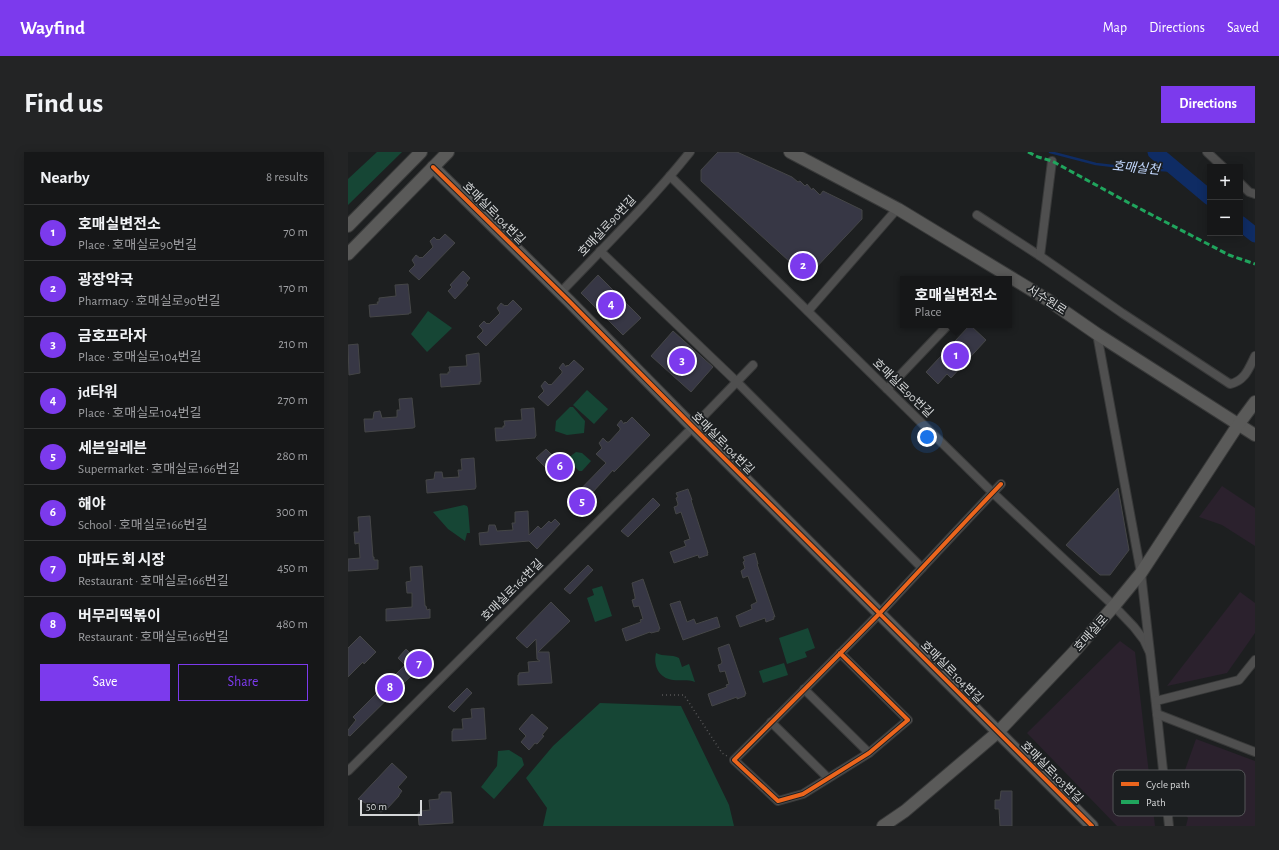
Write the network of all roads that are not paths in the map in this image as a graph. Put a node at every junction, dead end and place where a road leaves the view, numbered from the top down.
1 (421, 152) edge
2 (448, 152) edge
3 (690, 152) edge
4 (790, 152) edge
5 (1207, 152) edge
6 (1052, 157) edge
7 (1220, 164) edge
8 (433, 168) junction
9 (670, 176) junction
10 (1243, 186) edge
11 (1255, 194) edge
12 (897, 208) junction
13 (977, 215) dead end
14 (348, 226) edge
15 (600, 251) junction
16 (348, 254) edge
17 (1040, 256) junction
18 (1009, 276) edge
19 (1012, 278) edge
20 (560, 292) junction
21 (808, 311) junction
22 (945, 328) edge
23 (1097, 334) junction
24 (1255, 356) edge
25 (753, 365) dead end
26 (737, 382) junction
27 (888, 389) junction
28 (1255, 402) edge
29 (1238, 425) junction
30 (693, 427) junction
31 (1255, 435) edge
32 (1001, 484) dead end
33 (993, 493) junction
34 (922, 568) junction
35 (1141, 573) junction
36 (1114, 606) junction
37 (879, 613) junction
38 (840, 653) junction
39 (1150, 653) junction
40 (1254, 662) edge
41 (804, 689) junction
42 (1156, 701) junction
43 (1157, 714) junction
44 (771, 722) junction
45 (998, 732) junction
46 (1255, 752) edge
47 (869, 753) junction
48 (1163, 770) edge
49 (348, 771) edge
50 (828, 778) junction
51 (1168, 816) edge
52 (883, 826) edge
53 (1092, 826) edge
54 (1169, 826) edge

1 - 14 street
2 - 8 street
3 - 9 street, 호매실로90번길
4 - 12 street, 서수원로
5 - 7 street
6 - 17 street
8 - 16 street
8 - 20 street, 호매실로104번길
9 - 15 street, 호매실로90번길
9 - 21 street, 호매실로90번길
10 - 11 street
12 - 18 street, 서수원로
12 - 21 street
13 - 17 street
15 - 20 street, 호매실로90번길
15 - 26 street
17 - 24 street
19 - 23 street, 서수원로
20 - 30 street, 호매실로104번길
21 - 27 street, 호매실로90번길
22 - 27 street
23 - 29 street, 서수원로
23 - 35 street
25 - 26 street, 호매실로166번길
26 - 30 street, 호매실로166번길
26 - 34 street
27 - 33 street, 호매실로90번길
28 - 29 street, 호매실로
29 - 31 street, 서수원로
29 - 35 street, 호매실로
30 - 37 street, 호매실로104번길
30 - 49 street, 호매실로166번길
32 - 33 street
33 - 34 street
33 - 36 street, 호매실로90번길
34 - 37 street
35 - 36 street, 호매실로
35 - 39 street
36 - 39 street, 호매실로90번길
36 - 45 street, 호매실로
37 - 38 street
37 - 45 street, 호매실로104번길
38 - 41 street
38 - 47 street
39 - 42 street
40 - 42 street
41 - 44 street
41 - 47 street
42 - 43 street
43 - 46 street
43 - 48 street
44 - 50 street
44 - 50 street
45 - 52 street, 호매실로
45 - 53 street, 호매실로103번길
47 - 50 street
51 - 54 street

